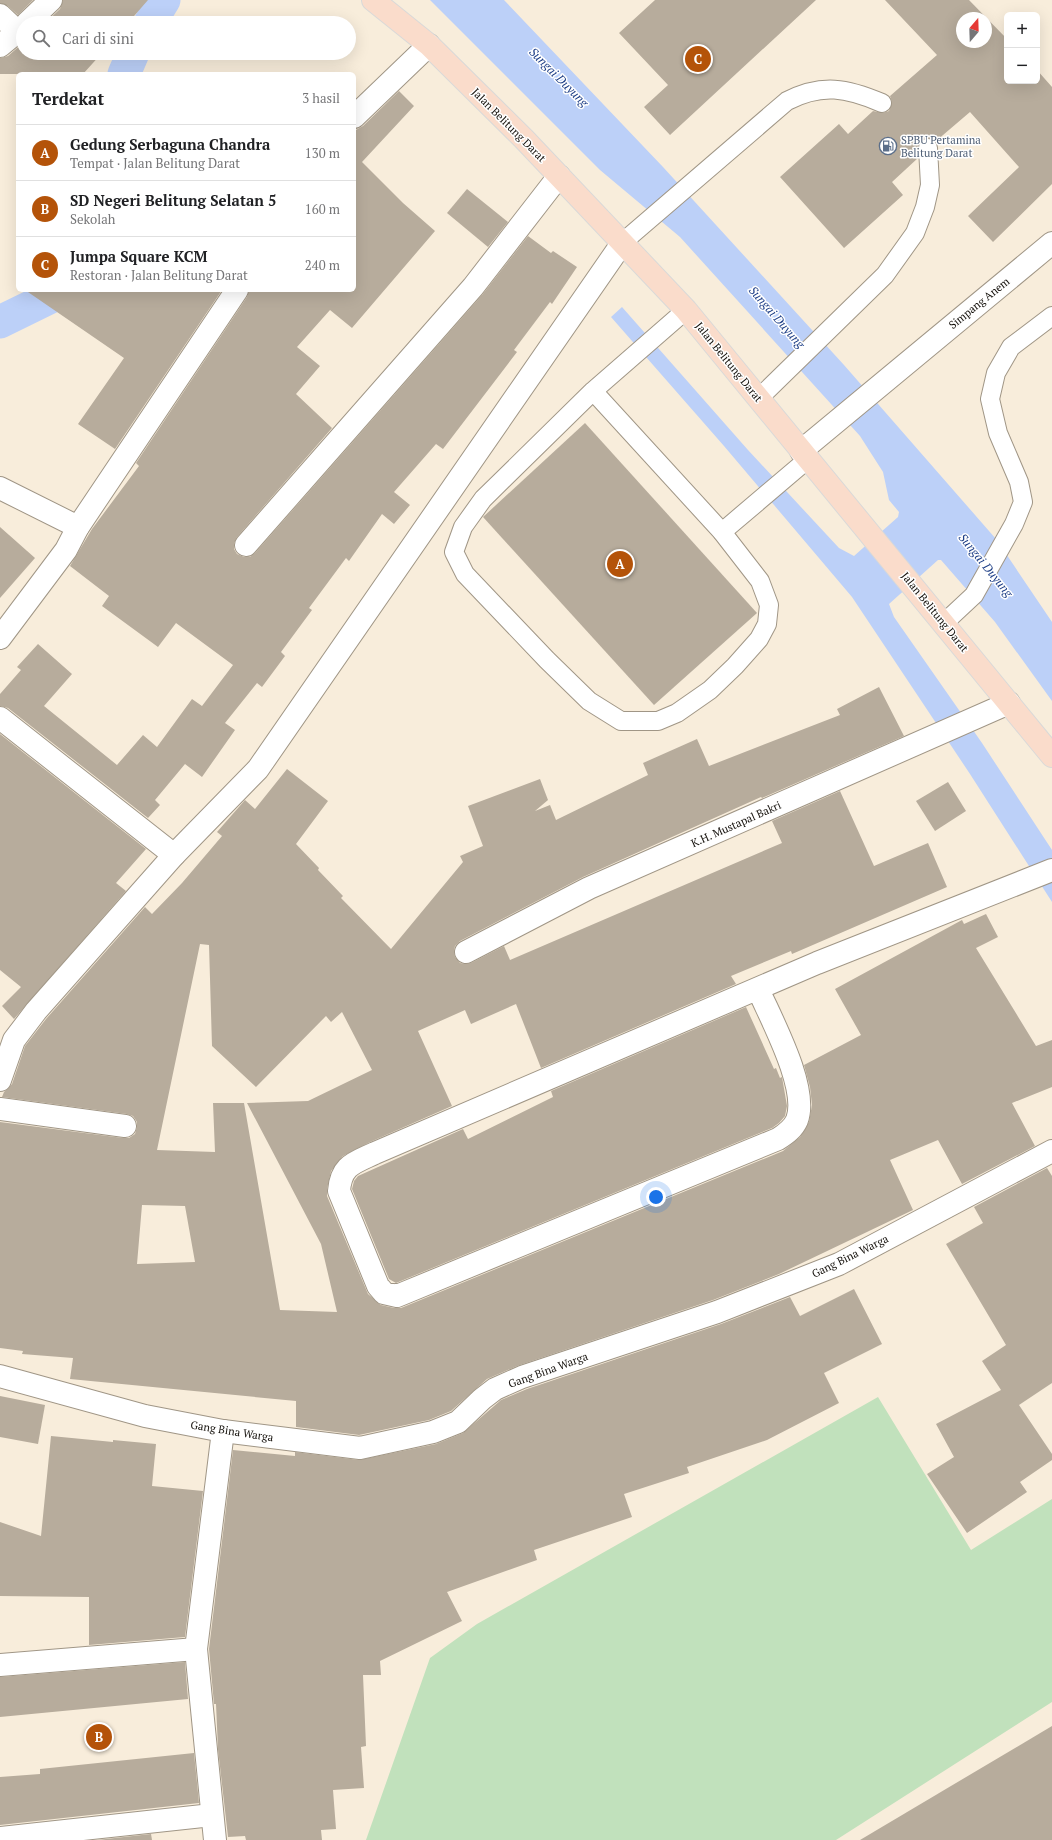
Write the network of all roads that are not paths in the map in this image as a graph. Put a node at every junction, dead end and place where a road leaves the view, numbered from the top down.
1 (51, 0) edge
2 (373, 0) edge
3 (0, 15) edge
4 (34, 16) edge
5 (16, 23) edge
6 (16, 33) edge
7 (429, 44) junction
8 (0, 46) edge
9 (882, 103) dead end
10 (356, 115) edge
11 (928, 148) dead end
12 (560, 176) junction
13 (623, 242) junction
14 (1052, 243) edge
15 (237, 292) edge
16 (686, 310) junction
17 (1052, 316) edge
18 (593, 391) junction
19 (758, 399) junction
20 (804, 455) junction
21 (0, 488) edge
22 (78, 527) junction
23 (722, 532) junction
24 (246, 544) dead end
25 (938, 615) junction
26 (0, 638) edge
27 (1009, 704) junction
28 (0, 718) edge
29 (1052, 756) edge
30 (174, 855) junction
31 (1052, 870) edge
32 (466, 952) dead end
33 (758, 989) junction
34 (0, 1080) edge
35 (0, 1109) edge
36 (125, 1126) dead end
37 (1052, 1151) edge
38 (0, 1376) edge
39 (223, 1431) junction
40 (196, 1649) junction
41 (0, 1666) edge
42 (212, 1815) junction
43 (0, 1838) edge
44 (215, 1840) edge

1 - 4 street
2 - 7 main road, Jalan Belitung Darat
3 - 5 street
6 - 8 street
7 - 10 street
7 - 12 main road, Jalan Belitung Darat
9 - 13 lane
11 - 19 lane
12 - 13 main road, Jalan Belitung Darat
12 - 24 street
13 - 16 main road, Jalan Belitung Darat
13 - 30 street
14 - 20 street, Simpang Anem
15 - 22 street
16 - 18 lane
16 - 19 main road, Jalan Belitung Darat
17 - 25 lane
18 - 23 lane
18 - 23 lane
19 - 20 main road, Jalan Belitung Darat
20 - 23 lane
20 - 25 main road, Jalan Belitung Darat
21 - 22 street
22 - 26 street
25 - 27 main road, Jalan Belitung Darat
27 - 29 main road, Jalan Belitung Darat
27 - 32 street, K.H. Mustapal Bakri
28 - 30 street
30 - 34 street
31 - 33 street
33 - 33 street
35 - 36 street
37 - 39 street, Gang Bina Warga
38 - 39 street, Gang Bina Warga
39 - 40 street
40 - 41 street
40 - 42 street
42 - 43 street
42 - 44 street

